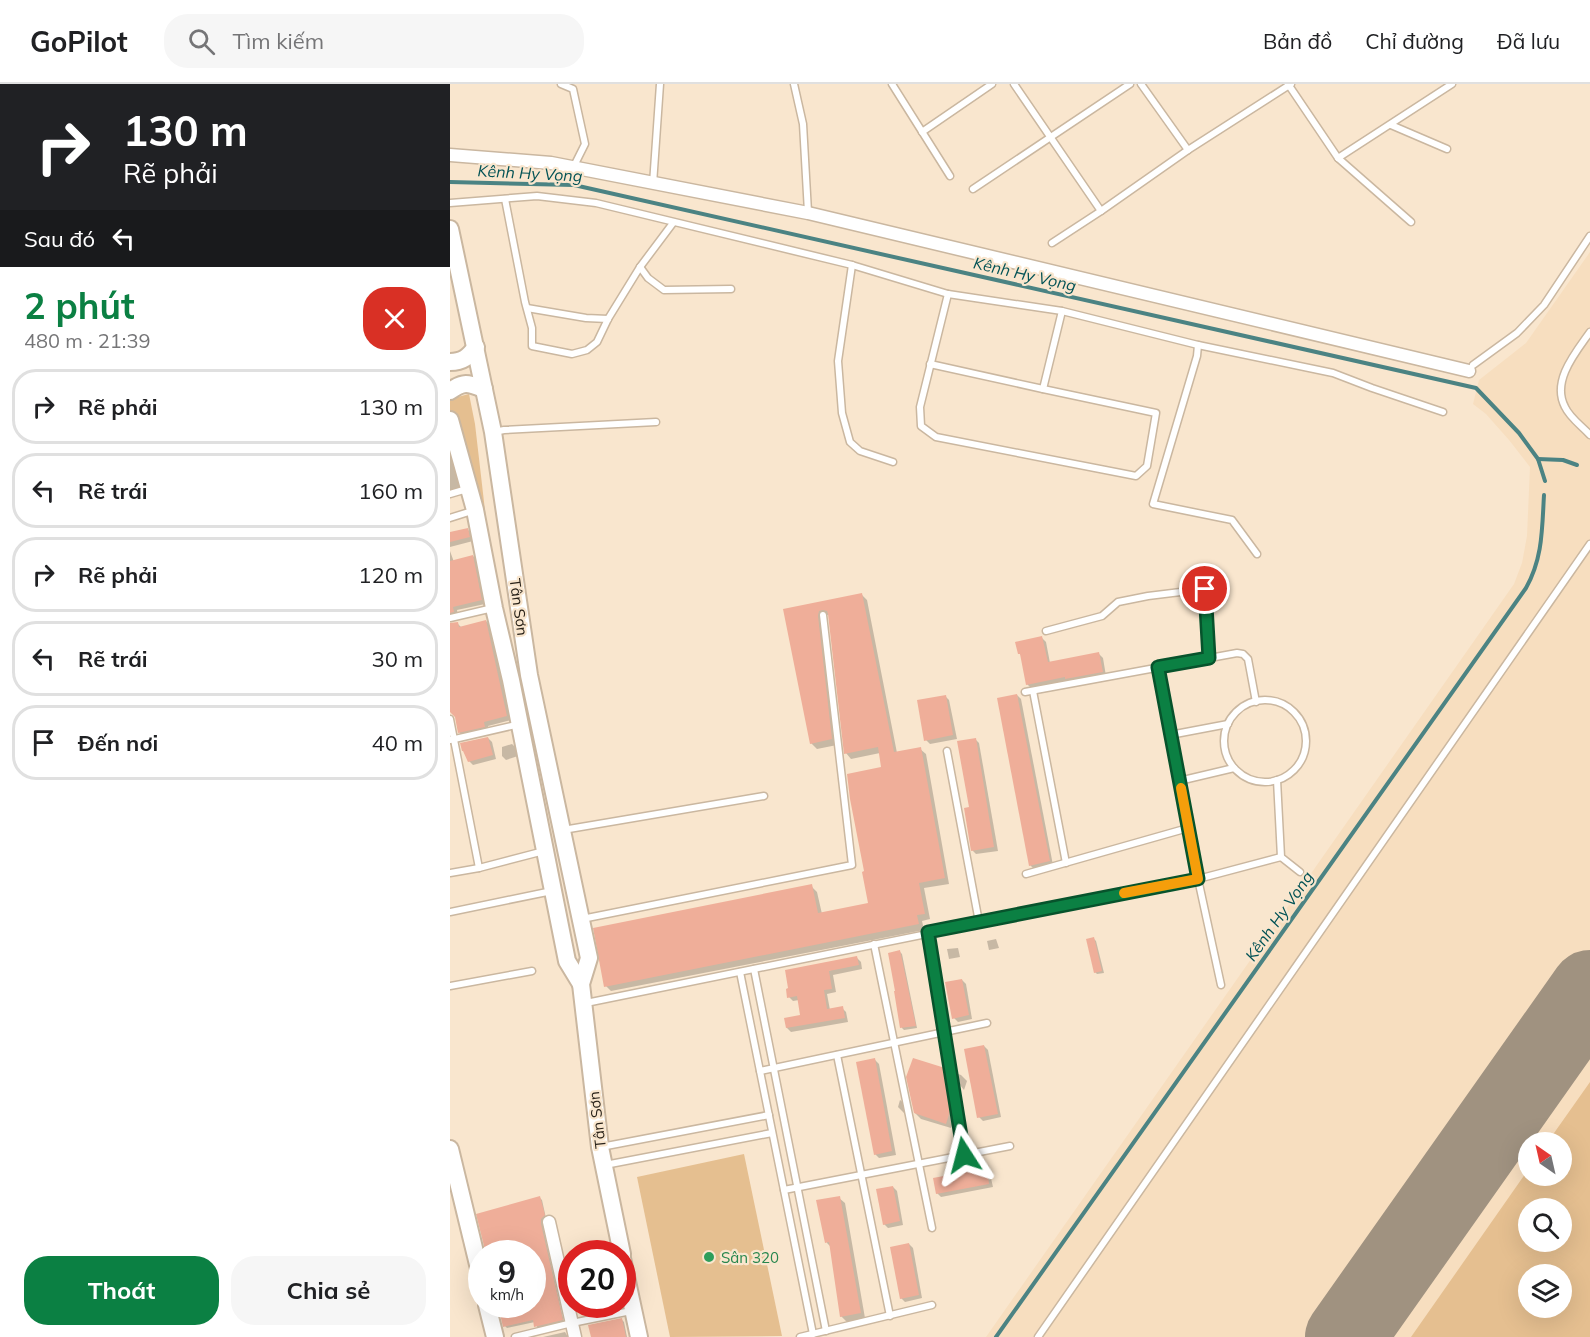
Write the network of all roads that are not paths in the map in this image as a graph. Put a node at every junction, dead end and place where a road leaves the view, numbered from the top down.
1 (561, 84) edge
2 (660, 84) edge
3 (794, 84) edge
4 (892, 84) edge
5 (992, 84) edge
6 (1014, 84) edge
7 (1130, 84) edge
8 (1141, 84) edge
9 (1289, 84) edge
10 (1452, 84) edge
11 (1391, 125) junction
12 (922, 132) junction
13 (1051, 137) junction
14 (1448, 149) dead end
15 (1188, 150) junction
16 (450, 155) edge
17 (1338, 158) junction
18 (573, 168) junction
19 (950, 176) dead end
20 (653, 184) junction
21 (973, 189) dead end
22 (505, 199) junction
23 (450, 203) edge
24 (1101, 212) junction
25 (808, 213) junction
26 (1412, 222) dead end
27 (672, 223) junction
28 (450, 229) edge
29 (1590, 236) edge
30 (1052, 243) dead end
31 (852, 266) junction
32 (640, 267) junction
33 (731, 289) dead end
34 (948, 294) junction
35 (527, 308) junction
36 (1062, 311) junction
37 (608, 319) junction
38 (1590, 332) edge
39 (1198, 345) junction
40 (476, 347) junction
41 (450, 362) edge
42 (930, 364) junction
43 (1471, 368) joint
44 (484, 389) junction
45 (1043, 389) junction
46 (450, 391) edge
47 (1443, 412) dead end
48 (450, 420) edge
49 (656, 422) dead end
50 (493, 432) junction
51 (1590, 435) edge
52 (893, 462) dead end
53 (469, 488) junction
54 (450, 494) edge
55 (474, 510) junction
56 (450, 518) edge
57 (1590, 544) edge
58 (1257, 554) dead end
59 (495, 608) junction
60 (823, 615) dead end
61 (450, 618) edge
62 (1046, 631) dead end
63 (1209, 658) junction
64 (1158, 667) junction
65 (530, 675) junction
66 (511, 680) junction
67 (1033, 691) junction
68 (1025, 692) dead end
69 (1256, 702) junction
70 (536, 709) junction
71 (450, 719) edge
72 (519, 719) junction
73 (1228, 724) junction
74 (1170, 735) junction
75 (452, 740) edge
76 (947, 751) dead end
77 (1234, 768) junction
78 (1277, 780) junction
79 (1179, 781) junction
80 (765, 796) dead end
81 (1188, 828) junction
82 (562, 830) junction
83 (544, 851) junction
84 (1281, 857) junction
85 (1066, 863) junction
86 (479, 868) junction
87 (1300, 872) dead end
88 (450, 873) edge
89 (1026, 874) dead end
90 (1198, 879) junction
91 (552, 891) junction
92 (450, 912) edge
93 (581, 919) junction
94 (979, 922) junction
95 (928, 932) junction
96 (874, 944) junction
97 (754, 969) junction
98 (532, 971) dead end
99 (740, 972) junction
100 (581, 984) junction
101 (1221, 985) dead end
102 (450, 986) edge
103 (584, 1003) junction
104 (987, 1023) dead end
105 (944, 1032) junction
106 (894, 1043) junction
107 (837, 1055) junction
108 (774, 1069) junction
109 (760, 1071) junction
110 (769, 1115) junction
111 (772, 1133) junction
112 (1010, 1146) dead end
113 (600, 1147) junction
114 (964, 1155) junction
115 (451, 1158) edge
116 (919, 1164) junction
117 (603, 1165) junction
118 (861, 1175) junction
119 (797, 1187) junction
120 (784, 1190) junction
121 (549, 1222) dead end
122 (932, 1228) dead end
123 (472, 1240) edge
124 (619, 1240) edge
125 (932, 1305) dead end
126 (890, 1316) junction
127 (490, 1318) edge
128 (597, 1318) edge
129 (635, 1318) edge
130 (572, 1323) junction
131 (826, 1331) junction
132 (813, 1334) junction
133 (495, 1337) edge
134 (515, 1337) edge
135 (575, 1337) edge
136 (639, 1337) edge
137 (800, 1337) edge
138 (1038, 1337) edge

1 - 18 lane
2 - 20 lane
3 - 25 lane
4 - 12 lane
5 - 12 lane
6 - 13 lane
7 - 13 lane
8 - 15 lane
9 - 15 lane
9 - 17 lane
10 - 11 lane
11 - 14 lane
11 - 17 lane
12 - 19 lane
13 - 21 lane
13 - 24 lane
15 - 24 lane
16 - 18 street
17 - 26 lane
18 - 20 street
20 - 25 street
22 - 23 lane
22 - 27 lane
22 - 35 lane
24 - 30 lane
25 - 43 street
27 - 31 lane
27 - 32 lane
28 - 40 street, Tân Sơn
29 - 43 lane
31 - 34 lane
31 - 52 lane
32 - 33 lane
32 - 37 lane
34 - 36 lane
34 - 42 lane
35 - 37 lane
35 - 37 lane
36 - 39 lane
36 - 45 lane
38 - 51 lane
39 - 47 lane
39 - 58 lane
40 - 41 street
40 - 44 street, Tân Sơn
42 - 45 lane
42 - 45 lane
44 - 46 street
44 - 50 street, Tân Sơn
48 - 53 street, Tân Sơn
49 - 50 lane
50 - 65 street, Tân Sơn
53 - 54 lane
53 - 55 street, Tân Sơn
55 - 56 lane
55 - 59 street, Tân Sơn
57 - 138 lane
59 - 61 lane
59 - 66 street, Tân Sơn
60 - 93 lane
62 - 63 lane
63 - 64 lane
63 - 69 lane
64 - 67 lane
64 - 74 lane
65 - 66 street
65 - 70 street, Tân Sơn
66 - 72 street, Tân Sơn
67 - 68 lane
67 - 85 lane
69 - 73 lane
69 - 78 lane
70 - 72 street
70 - 82 street, Tân Sơn
71 - 75 lane
72 - 75 lane
72 - 83 street, Tân Sơn
73 - 74 lane
73 - 77 lane
74 - 79 lane
75 - 86 lane
76 - 94 lane
77 - 78 lane
77 - 79 lane
78 - 84 lane
79 - 81 lane
80 - 82 lane
81 - 85 lane
81 - 90 lane
82 - 93 street, Tân Sơn
83 - 86 lane
83 - 91 street, Tân Sơn
84 - 87 lane
84 - 90 lane
85 - 89 lane
86 - 88 lane
90 - 94 lane
90 - 101 lane
91 - 92 lane
91 - 100 street, Tân Sơn
93 - 100 street, Tân Sơn
94 - 95 lane
95 - 96 lane
95 - 105 lane
96 - 97 lane
96 - 106 lane
97 - 99 lane
97 - 108 lane
98 - 102 lane
99 - 103 lane
99 - 109 lane
100 - 103 street, Tân Sơn
103 - 113 street, Tân Sơn
104 - 105 lane
105 - 106 lane
105 - 114 lane
106 - 107 lane
106 - 116 lane
107 - 108 lane
107 - 118 lane
108 - 109 lane
108 - 119 lane
109 - 110 lane
110 - 111 lane
110 - 113 lane
111 - 117 lane
111 - 120 lane
112 - 114 lane
113 - 117 street, Tân Sơn
114 - 116 lane
115 - 123 street
116 - 118 lane
116 - 122 lane
117 - 124 street, Tân Sơn
118 - 119 lane
118 - 126 lane
119 - 120 lane
119 - 131 lane
120 - 132 lane
121 - 130 street
125 - 126 lane
126 - 131 lane
127 - 133 street
128 - 130 lane
129 - 136 street, Tân Sơn
130 - 134 lane
130 - 135 street
131 - 132 lane
132 - 137 lane

